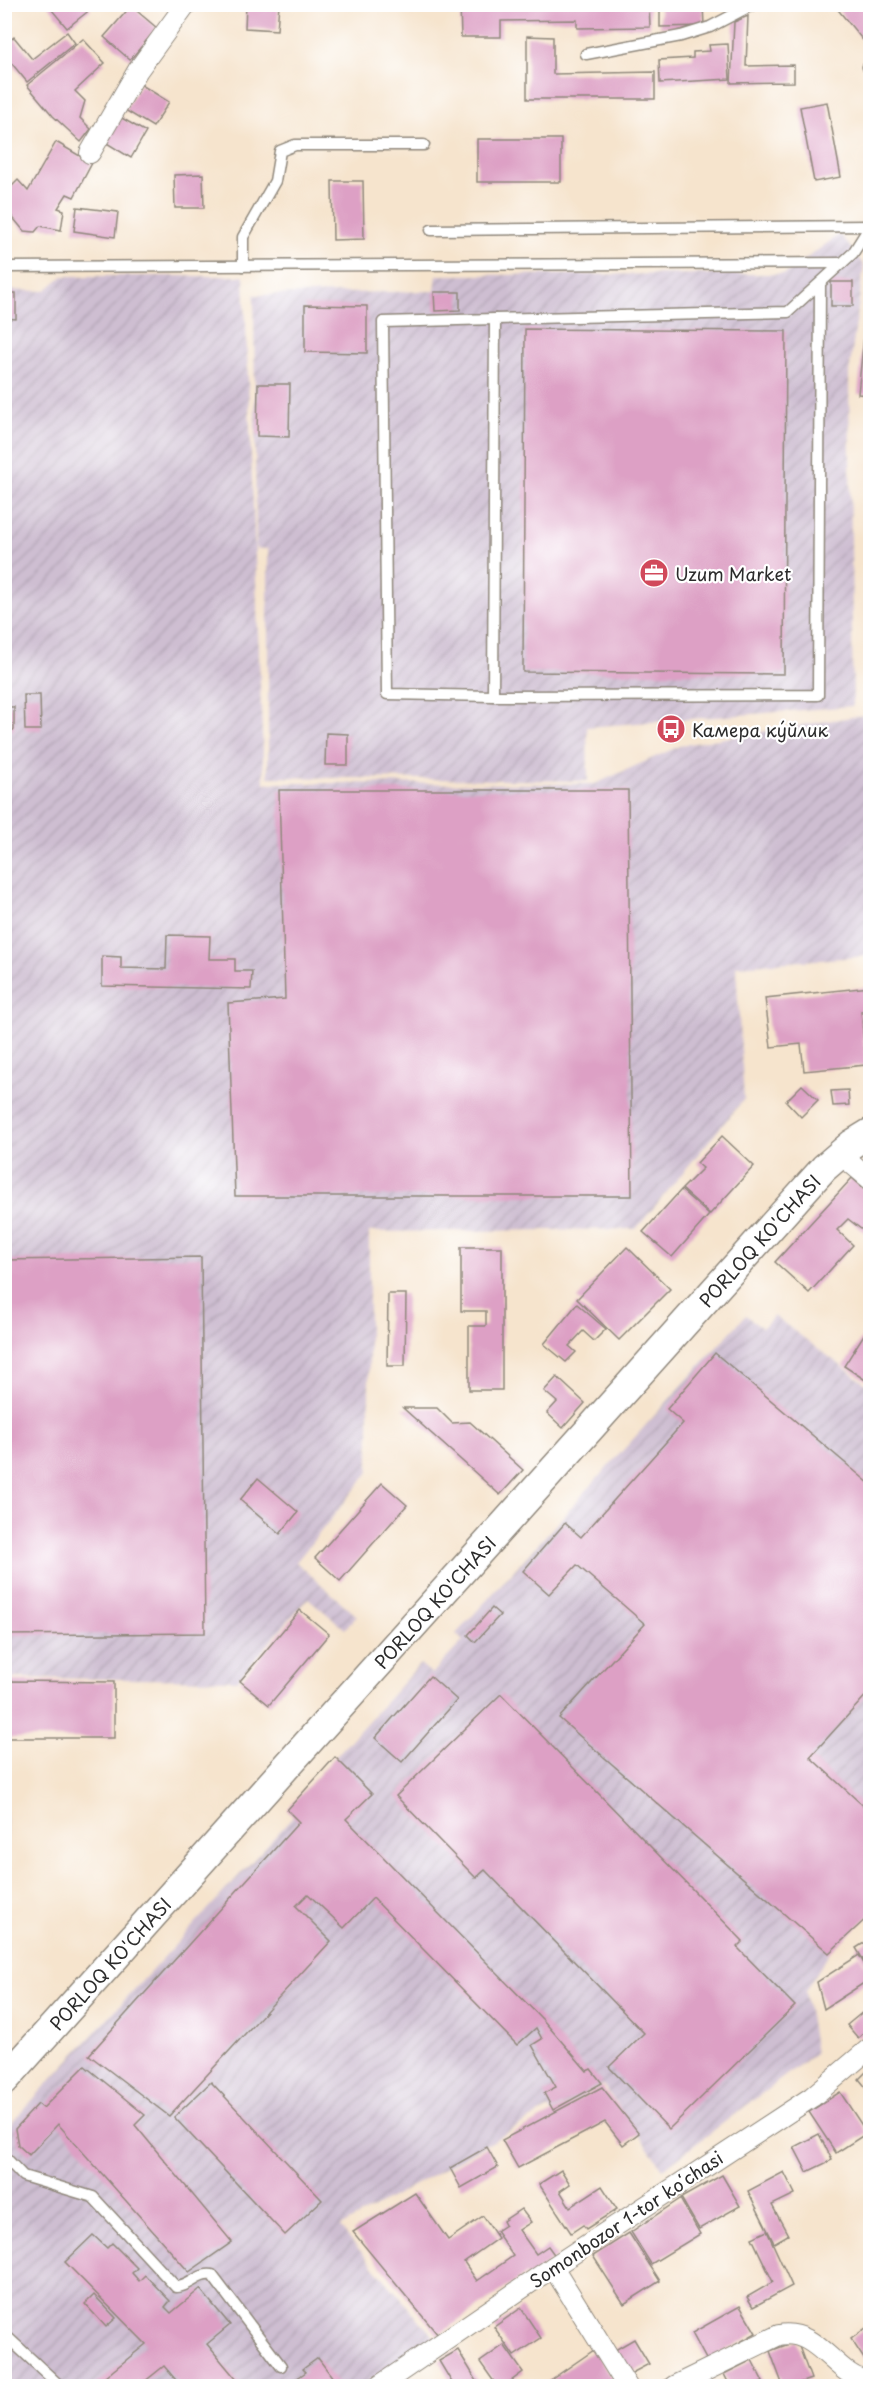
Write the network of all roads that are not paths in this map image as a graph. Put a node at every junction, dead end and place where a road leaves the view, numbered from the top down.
1 (186, 4) edge
2 (754, 4) edge
3 (742, 7) edge
4 (586, 54) dead end
5 (870, 65) edge
6 (870, 71) edge
7 (424, 145) dead end
8 (90, 153) dead end
9 (870, 226) edge
10 (431, 230) dead end
11 (842, 263) junction
12 (243, 266) junction
13 (4, 267) edge
14 (820, 283) junction
15 (495, 319) junction
16 (493, 696) junction
17 (870, 1133) edge
18 (839, 1153) junction
19 (870, 1179) edge
20 (870, 2048) edge
21 (4, 2081) edge
22 (4, 2156) edge
23 (554, 2267) junction
24 (4, 2334) edge
25 (281, 2366) dead end
26 (870, 2382) edge
27 (60, 2386) edge
28 (379, 2386) edge
29 (627, 2386) edge
30 (674, 2386) edge

1 - 8 street
2 - 3 lane
3 - 4 lane
5 - 6 lane
7 - 12 lane
9 - 10 lane
9 - 11 lane
11 - 12 lane
11 - 14 lane
12 - 13 lane
14 - 15 lane
14 - 16 lane
15 - 16 lane
15 - 16 lane
17 - 18 main road, PORLOQ KO'CHASI
18 - 19 street
18 - 21 main road, PORLOQ KO'CHASI
20 - 23 street, Somonbozor 1-tor koʻchasi
22 - 25 lane
23 - 28 street, Somonbozor 1-tor koʻchasi
23 - 29 street
24 - 27 lane
26 - 30 street

